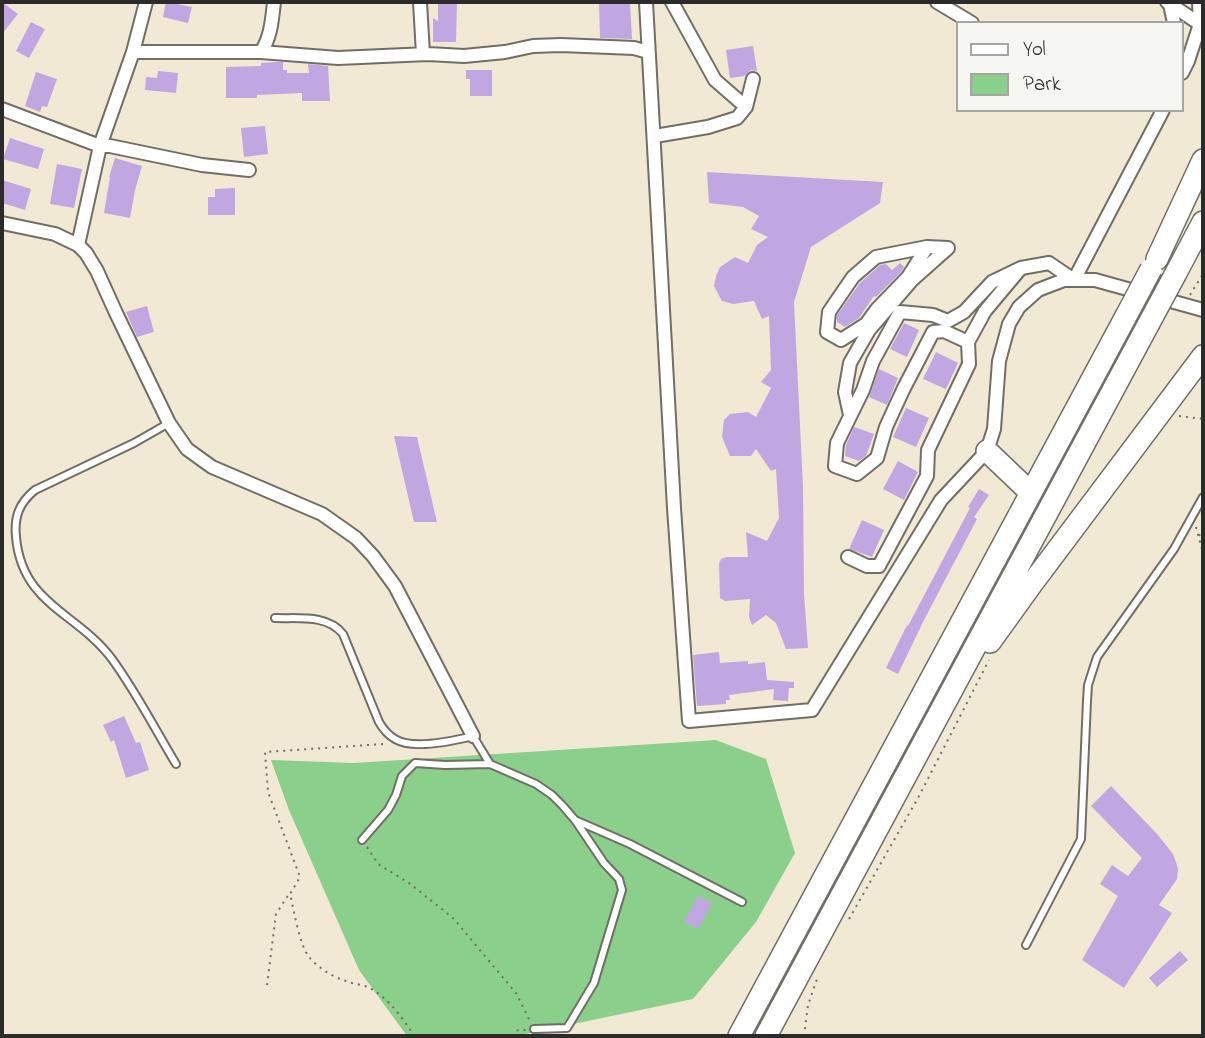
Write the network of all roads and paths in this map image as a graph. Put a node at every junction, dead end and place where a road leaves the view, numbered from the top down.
1 (146, 2) edge
2 (274, 2) edge
3 (420, 2) edge
4 (646, 2) edge
5 (672, 2) edge
6 (937, 2) edge
7 (1199, 2) edge
8 (1168, 3) edge
9 (969, 21) edge
10 (1173, 21) edge
11 (1200, 24) junction
12 (134, 52) junction
13 (261, 52) junction
14 (648, 52) junction
15 (423, 54) junction
16 (1184, 69) edge
17 (753, 79) dead end
18 (746, 107) junction
19 (2, 109) edge
20 (1162, 112) edge
21 (654, 136) junction
22 (100, 146) junction
23 (1203, 160) edge
24 (249, 170) dead end
25 (1203, 174) edge
26 (1203, 222) edge
27 (2, 223) edge
28 (78, 245) junction
29 (927, 247) junction
30 (1154, 264) junction
31 (1021, 268) junction
32 (1203, 274) edge
33 (1074, 280) junction
34 (1184, 304) junction
35 (1203, 310) edge
36 (968, 342) junction
37 (1203, 356) edge
38 (1203, 376) edge
39 (1175, 406) junction
40 (850, 415) junction
41 (1203, 419) edge
42 (169, 423) junction
43 (987, 451) junction
44 (1031, 493) junction
45 (1203, 497) edge
46 (1193, 516) junction
47 (1203, 528) edge
48 (1199, 537) junction
49 (1203, 553) edge
50 (848, 557) dead end
51 (275, 618) dead end
52 (993, 654) dead end
53 (474, 736) junction
54 (403, 743) junction
55 (176, 764) dead end
56 (490, 764) junction
57 (575, 820) junction
58 (362, 840) joint
59 (290, 894) junction
60 (743, 902) dead end
61 (841, 914) junction
62 (1026, 945) dead end
63 (821, 970) dead end
64 (267, 985) dead end
65 (534, 1029) junction
66 (413, 1036) edge
67 (512, 1036) edge
68 (739, 1036) edge
69 (766, 1036) edge
70 (804, 1036) edge

1 - 12 street
2 - 13 street
3 - 15 street
4 - 14 street
5 - 18 street
6 - 9 street
7 - 11 street
8 - 10 street
8 - 11 street
11 - 16 street
12 - 13 street
12 - 22 street
13 - 15 street
14 - 15 street
14 - 21 street
17 - 18 street
18 - 21 street
19 - 22 street
20 - 33 street
21 - 43 street
22 - 24 street
22 - 28 street
23 - 30 highway
25 - 30 highway
26 - 61 highway, bridge
27 - 28 street
28 - 42 street
29 - 29 street
29 - 40 street
30 - 44 highway, bridge
31 - 33 street
31 - 36 street
31 - 40 street
32 - 34 path
33 - 34 street
33 - 43 street
34 - 35 street
36 - 40 street
36 - 50 street
37 - 39 highway
38 - 39 highway
39 - 41 path
39 - 61 highway
42 - 53 street
42 - 55 lane
43 - 44 highway
44 - 68 highway
45 - 46 lane
46 - 48 path
46 - 62 lane
47 - 48 path
48 - 49 path
51 - 54 lane
52 - 61 path
53 - 54 lane
53 - 56 lane
54 - 59 path
56 - 57 lane
56 - 58 lane
57 - 60 lane
57 - 65 lane
58 - 65 path
59 - 64 path
59 - 66 path
61 - 69 highway
63 - 70 path
65 - 67 path

